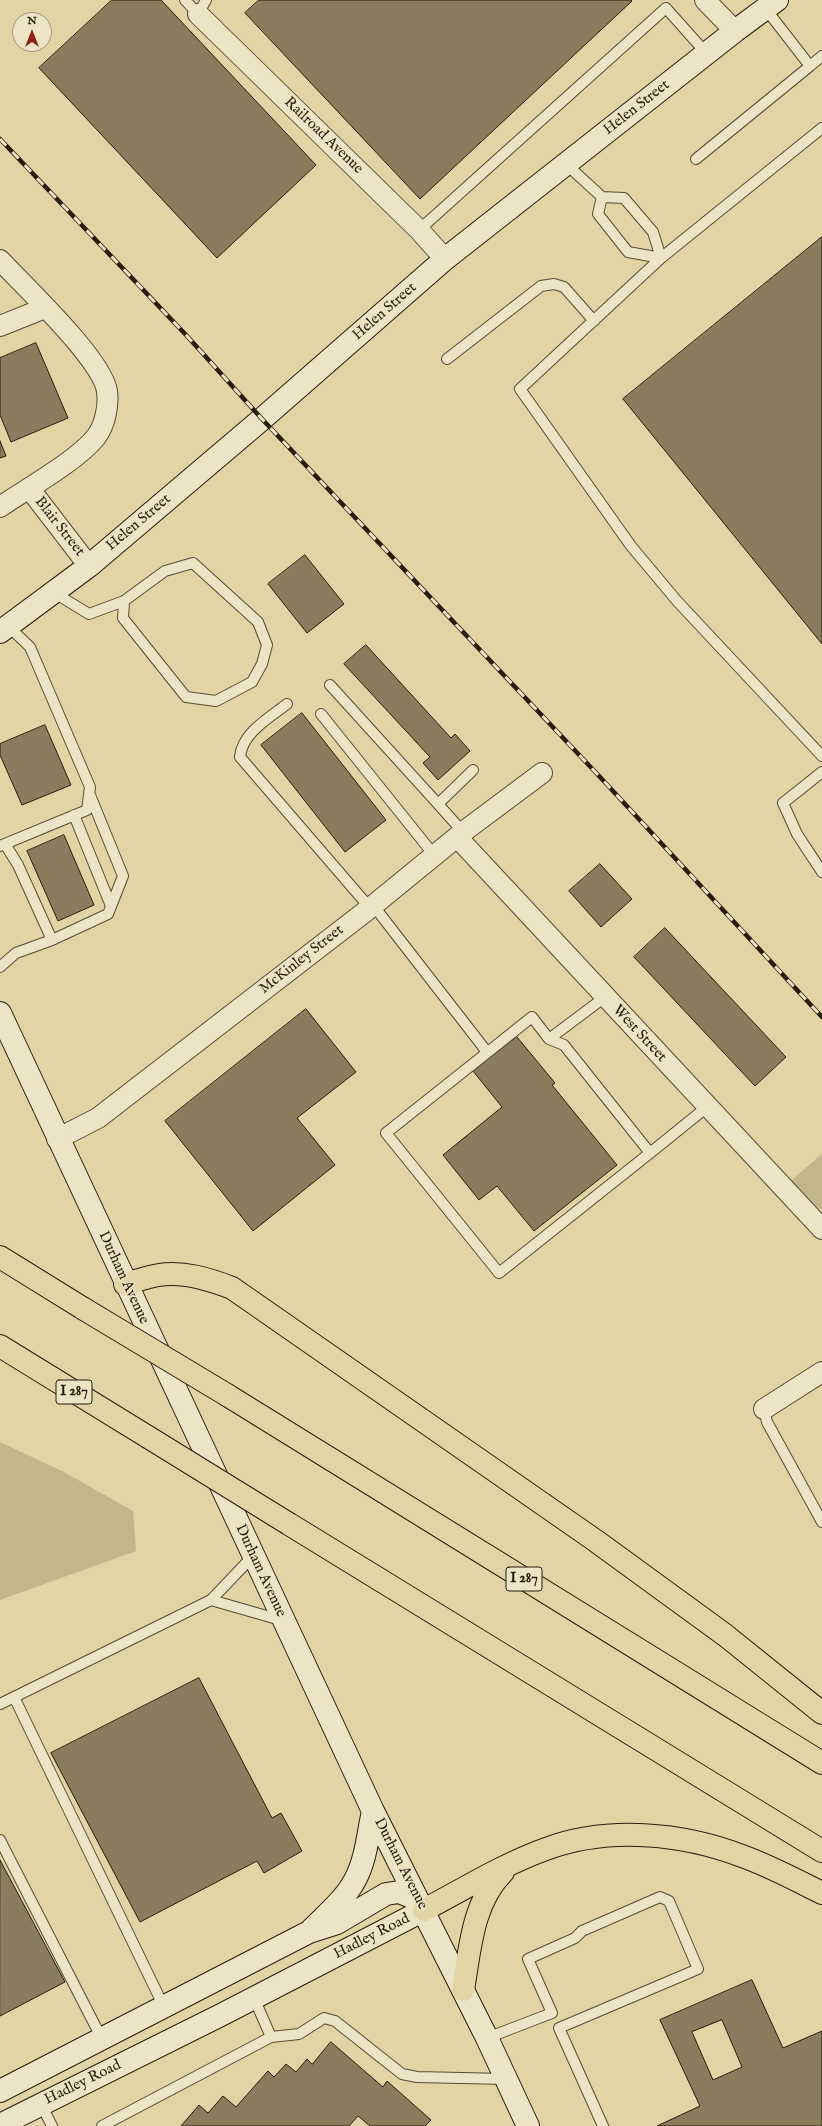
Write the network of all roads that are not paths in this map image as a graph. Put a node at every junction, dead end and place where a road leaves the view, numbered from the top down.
1 (705, 0) edge
2 (771, 4) edge
3 (196, 5) edge
4 (734, 31) junction
5 (706, 53) junction
6 (822, 56) edge
7 (810, 66) junction
8 (822, 128) edge
9 (696, 159) dead end
10 (566, 164) junction
11 (602, 197) junction
12 (419, 230) junction
13 (661, 258) junction
14 (445, 259) junction
15 (0, 260) edge
16 (45, 308) junction
17 (594, 321) junction
18 (0, 326) edge
19 (447, 359) dead end
20 (29, 488) junction
21 (0, 507) edge
22 (89, 566) junction
23 (53, 592) junction
24 (124, 601) junction
25 (4, 629) edge
26 (330, 685) dead end
27 (287, 704) dead end
28 (321, 714) dead end
29 (822, 756) edge
30 (474, 770) dead end
31 (822, 772) edge
32 (542, 773) dead end
33 (90, 796) junction
34 (438, 804) junction
35 (74, 815) junction
36 (460, 835) junction
37 (2, 845) edge
38 (434, 855) junction
39 (822, 872) edge
40 (111, 906) junction
41 (372, 906) junction
42 (52, 940) junction
43 (0, 967) edge
44 (604, 997) junction
45 (0, 1013) edge
46 (550, 1039) junction
47 (7, 1043) edge
48 (487, 1052) junction
49 (707, 1107) junction
50 (57, 1139) junction
51 (650, 1153) junction
52 (822, 1229) edge
53 (0, 1258) edge
54 (125, 1284) junction
55 (0, 1346) edge
56 (822, 1372) edge
57 (764, 1409) joint
58 (822, 1522) edge
59 (253, 1556) junction
60 (211, 1600) junction
61 (284, 1621) junction
62 (14, 1697) junction
63 (0, 1704) edge
64 (822, 1713) edge
65 (822, 1763) edge
66 (373, 1811) junction
67 (0, 1840) edge
68 (822, 1851) edge
69 (510, 1865) junction
70 (822, 1893) edge
71 (424, 1910) junction
72 (309, 1932) junction
73 (463, 1990) junction
74 (254, 1998) junction
75 (164, 2007) junction
76 (552, 2013) junction
77 (559, 2028) junction
78 (271, 2037) junction
79 (487, 2038) junction
80 (102, 2039) junction
81 (506, 2079) junction
82 (0, 2091) edge
83 (41, 2104) junction
84 (0, 2125) edge
85 (52, 2126) edge
86 (102, 2126) edge
87 (528, 2126) edge
88 (603, 2126) edge

1 - 4 street
2 - 4 main road, Helen Street
2 - 7 lane
3 - 12 street, Railroad Avenue
4 - 5 main road, Helen Street
5 - 10 main road, Helen Street
5 - 12 lane
6 - 7 lane
7 - 9 lane
8 - 13 lane
10 - 11 lane
10 - 14 main road, Helen Street
11 - 13 lane
11 - 13 lane
12 - 14 street, Railroad Avenue
13 - 17 lane
14 - 22 main road, Helen Street
15 - 16 street, Blair Street
16 - 18 street
16 - 20 street, Blair Street
17 - 19 lane
17 - 29 lane
20 - 21 street, Blair Street
20 - 22 street, Blair Street
22 - 23 main road, Helen Street
23 - 24 lane
23 - 25 main road, Helen Street
24 - 24 lane
25 - 33 lane
26 - 34 lane
27 - 41 lane
28 - 38 lane
30 - 34 lane
31 - 39 lane
32 - 36 street, McKinley Street
33 - 35 lane
33 - 40 lane
34 - 36 lane
35 - 37 lane
35 - 40 lane
36 - 38 street, McKinley Street
36 - 44 street, West Street
37 - 42 lane
38 - 41 street, McKinley Street
40 - 42 lane
41 - 48 lane
41 - 50 street, McKinley Street
42 - 43 lane
44 - 46 lane
44 - 49 street, West Street
45 - 47 main road, Durham Avenue
46 - 48 lane
46 - 51 lane
47 - 50 main road, Durham Avenue
48 - 51 lane
49 - 51 lane
49 - 52 street, West Street
50 - 54 main road, Durham Avenue
53 - 65 highway, I 287, bridge
54 - 59 main road, Durham Avenue
54 - 64 highway
55 - 68 highway, I 287, bridge
56 - 57 street
57 - 58 lane
59 - 60 lane
59 - 61 main road, Durham Avenue
60 - 61 lane
60 - 62 lane
61 - 66 main road, Durham Avenue
62 - 63 lane
62 - 75 lane
66 - 71 main road, Durham Avenue
66 - 72 main road
67 - 80 lane
69 - 70 highway
69 - 71 highway
69 - 73 highway
71 - 72 main road, Hadley Road
71 - 73 main road, Durham Avenue
71 - 74 main road, Hadley Road
72 - 75 main road, Hadley Road
73 - 79 main road, Durham Avenue
74 - 78 lane
74 - 83 main road, Hadley Road
75 - 80 main road, Hadley Road
76 - 77 lane
76 - 77 lane
76 - 79 lane
77 - 88 lane
78 - 81 lane
78 - 86 lane
79 - 81 main road, Durham Avenue
80 - 82 main road, Hadley Road
81 - 87 main road, Durham Avenue
83 - 84 main road, Hadley Road
83 - 85 lane

